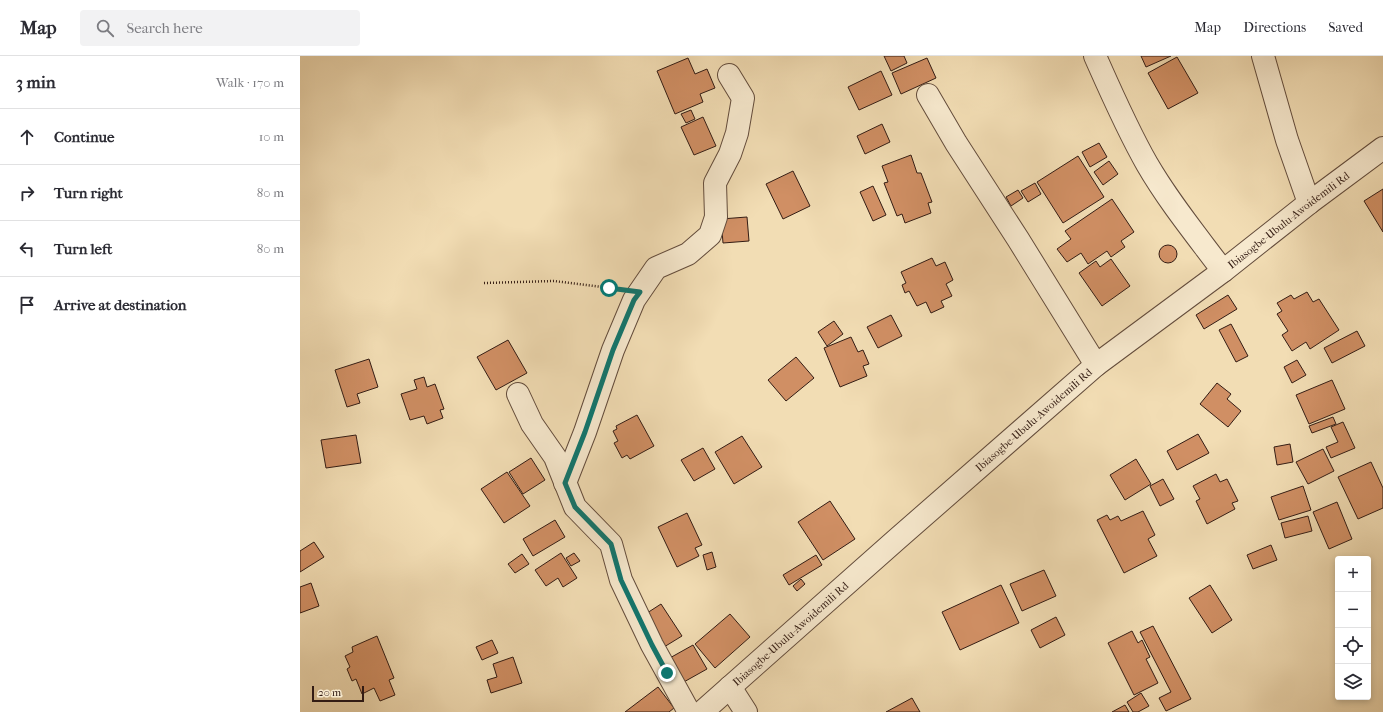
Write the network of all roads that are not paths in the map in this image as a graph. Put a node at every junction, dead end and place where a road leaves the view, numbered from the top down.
1 (1095, 56) edge
2 (1263, 56) edge
3 (729, 75) dead end
4 (928, 95) dead end
5 (1383, 148) edge
6 (1309, 203) junction
7 (1224, 271) junction
8 (1096, 365) junction
9 (518, 394) dead end
10 (565, 483) junction
11 (730, 688) junction
12 (689, 712) edge
13 (702, 712) edge
14 (746, 712) edge

1 - 7 street
2 - 6 street
3 - 10 street
4 - 8 street
5 - 6 street, Ibiasogbe-Ubulu-Awoidemili Rd
6 - 7 street, Ibiasogbe-Ubulu-Awoidemili Rd
7 - 8 street, Ibiasogbe-Ubulu-Awoidemili Rd
8 - 11 street, Ibiasogbe-Ubulu-Awoidemili Rd
9 - 10 street
10 - 12 street
11 - 13 street, Ibiasogbe-Ubulu-Awoidemili Rd
11 - 14 street

